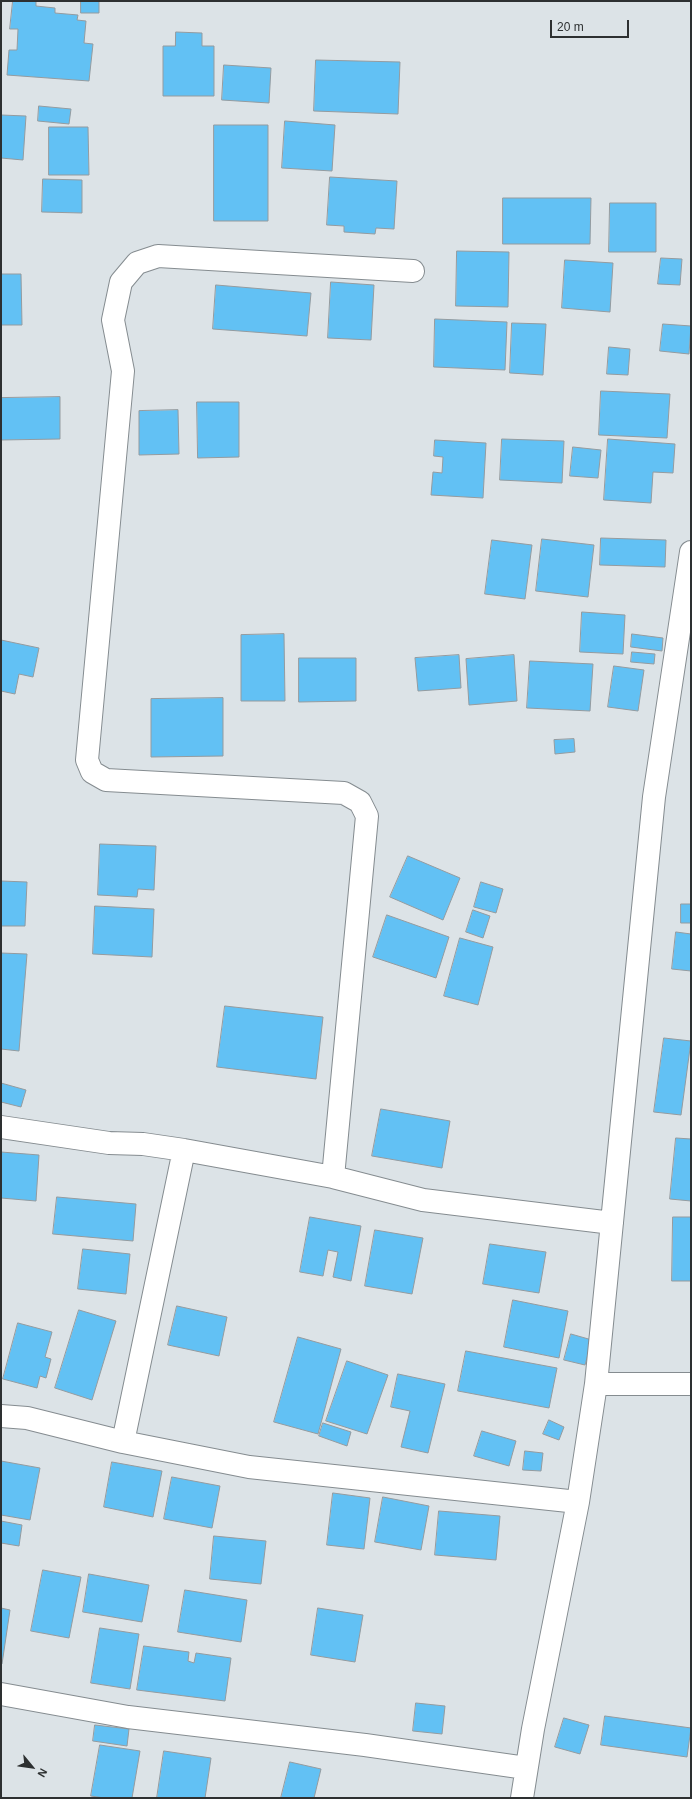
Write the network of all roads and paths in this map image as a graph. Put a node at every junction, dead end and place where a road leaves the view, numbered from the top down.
1 (413, 271) dead end
2 (691, 552) edge
3 (1, 1127) edge
4 (184, 1150) junction
5 (333, 1178) junction
6 (612, 1223) junction
7 (596, 1384) junction
8 (691, 1384) edge
9 (1, 1416) edge
10 (123, 1442) junction
11 (578, 1502) junction
12 (1, 1694) edge
13 (526, 1768) junction
14 (522, 1798) edge

1 - 5 street
2 - 6 street
3 - 4 street
4 - 5 street
4 - 10 street
5 - 6 street
6 - 7 street
7 - 8 street
7 - 11 street
9 - 10 street
10 - 11 street
11 - 13 street
12 - 13 street
13 - 14 street

